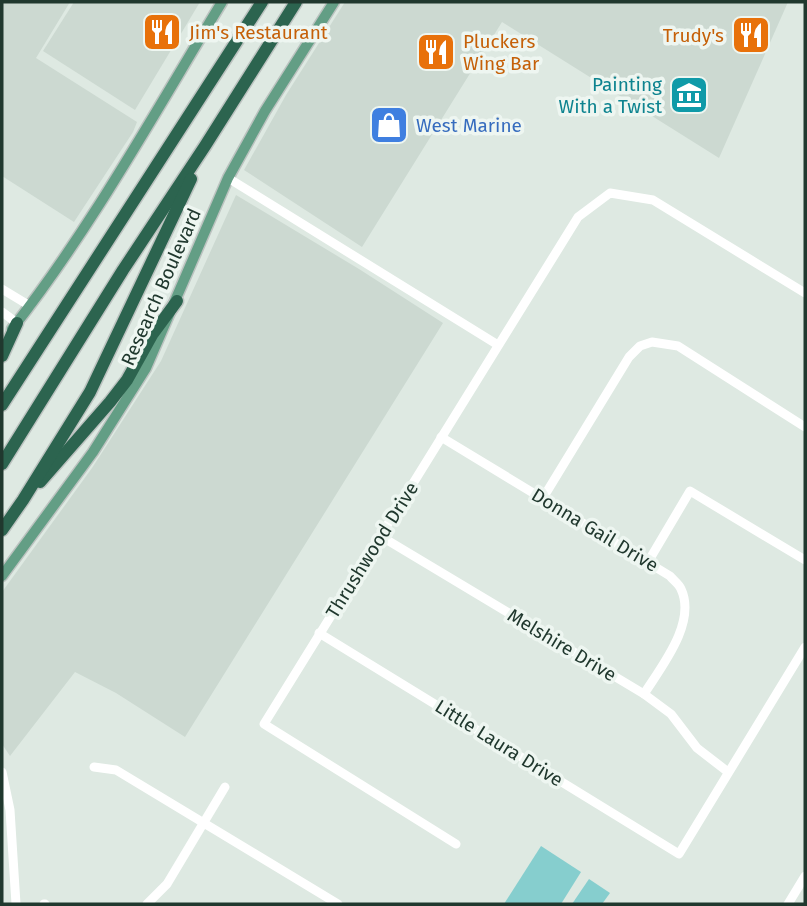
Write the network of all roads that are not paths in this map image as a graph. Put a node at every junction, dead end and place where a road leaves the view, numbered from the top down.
1 (222, 2) edge
2 (262, 2) edge
3 (296, 2) edge
4 (334, 2) edge
5 (205, 146) junction
6 (228, 178) junction
7 (2, 289) edge
8 (805, 293) edge
9 (177, 300) junction
10 (30, 306) junction
11 (2, 312) edge
12 (17, 323) junction
13 (2, 342) edge
14 (498, 345) junction
15 (2, 356) edge
16 (22, 374) junction
17 (2, 397) edge
18 (2, 405) edge
19 (805, 427) edge
20 (441, 437) junction
21 (2, 464) edge
22 (542, 498) junction
23 (23, 500) junction
24 (2, 530) edge
25 (382, 537) junction
26 (805, 561) edge
27 (648, 562) junction
28 (2, 576) edge
29 (319, 633) junction
30 (805, 647) edge
31 (644, 694) junction
32 (94, 767) dead end
33 (2, 772) edge
34 (728, 772) junction
35 (225, 787) dead end
36 (204, 822) junction
37 (456, 844) dead end
38 (805, 876) edge
39 (16, 902) edge
40 (25, 904) edge
41 (147, 904) edge
42 (338, 904) edge
43 (788, 904) edge

1 - 10 main road
2 - 16 highway
3 - 5 highway
4 - 6 main road, Research Boulevard
5 - 21 highway
5 - 23 highway
6 - 9 main road, Research Boulevard
6 - 14 street
7 - 10 street
8 - 14 street, Thrushwood Drive
9 - 23 highway
9 - 28 main road, Research Boulevard
10 - 12 main road
11 - 12 street
12 - 13 main road
12 - 15 highway
14 - 20 street, Thrushwood Drive
16 - 17 highway
16 - 18 highway
19 - 22 street
20 - 22 street, Donna Gail Drive
20 - 25 street, Thrushwood Drive
22 - 27 street, Donna Gail Drive
23 - 24 highway
25 - 29 street, Thrushwood Drive
25 - 31 street, Melshire Drive
26 - 27 street
27 - 31 street, Donna Gail Drive
29 - 34 street, Little Laura Drive
29 - 37 street, Thrushwood Drive
30 - 34 street
31 - 34 street, Melshire Drive
32 - 36 street
33 - 39 street
35 - 36 street
36 - 41 street
36 - 42 street
38 - 43 street
39 - 40 street

